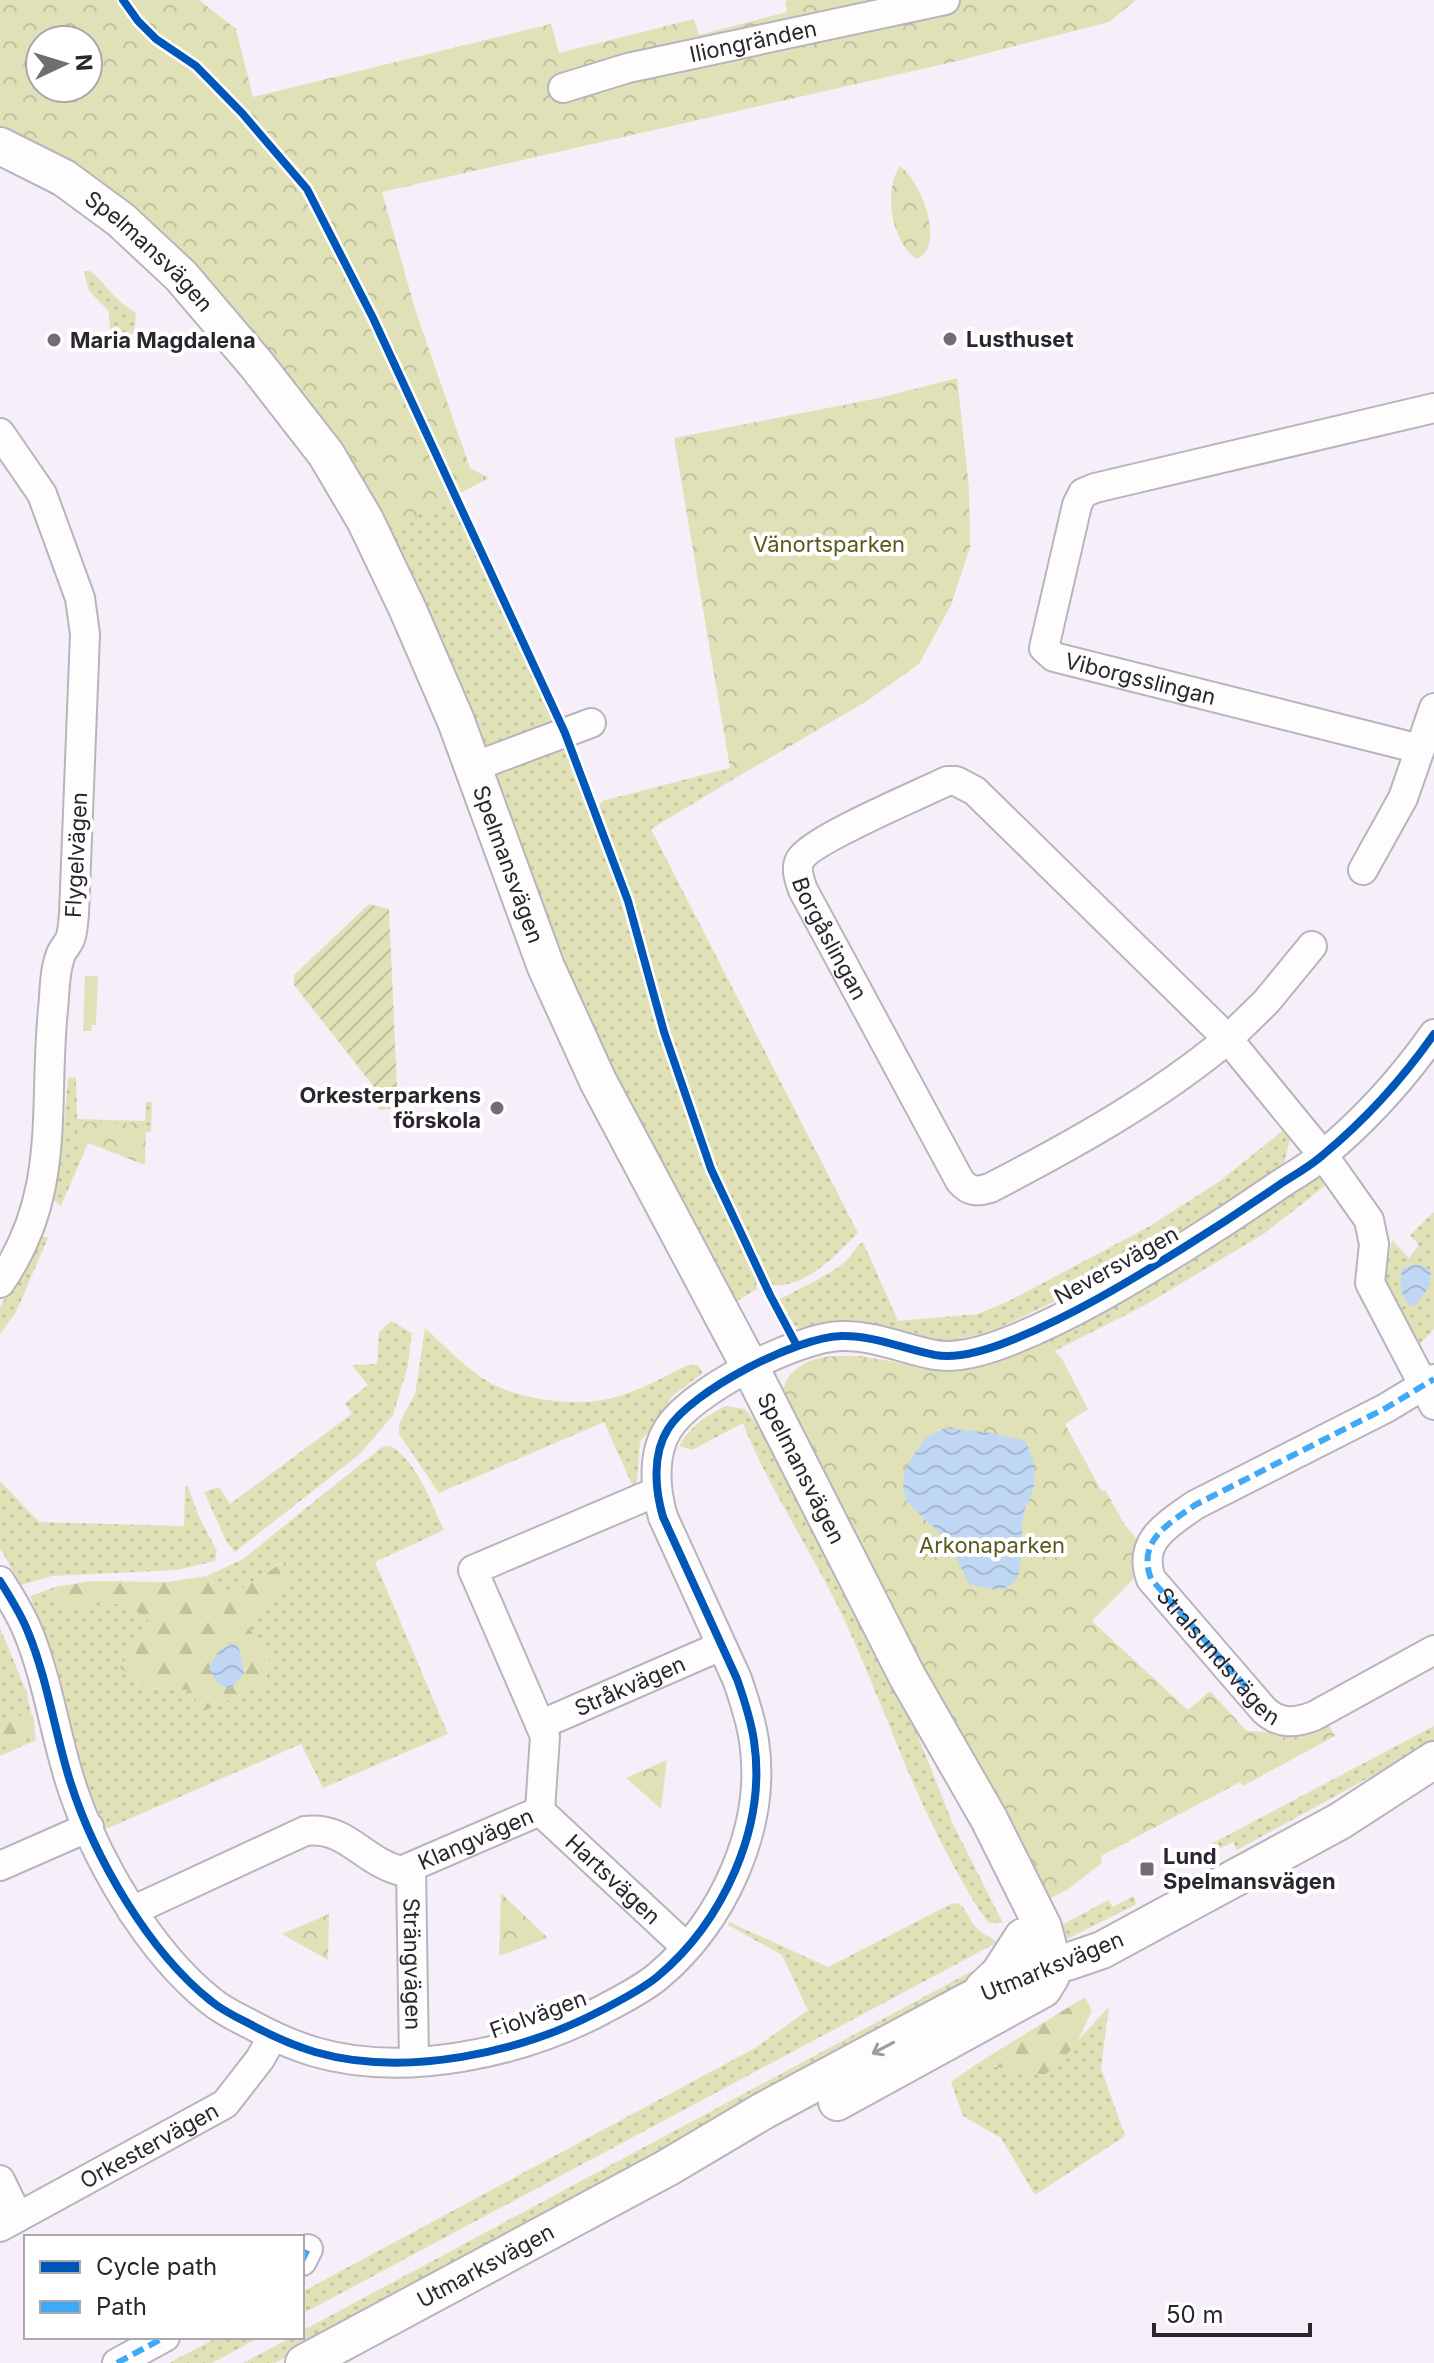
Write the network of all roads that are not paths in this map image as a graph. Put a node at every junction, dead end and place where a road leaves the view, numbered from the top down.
1 (945, 0) edge
2 (563, 88) dead end
3 (0, 146) edge
4 (1434, 408) edge
5 (0, 433) edge
6 (1434, 708) edge
7 (591, 723) dead end
8 (1420, 749) junction
9 (473, 767) junction
10 (1363, 870) dead end
11 (1312, 946) dead end
12 (1434, 1034) edge
13 (1228, 1039) junction
14 (1323, 1155) junction
15 (0, 1283) edge
16 (750, 1367) junction
17 (1430, 1390) edge
18 (656, 1492) junction
19 (0, 1581) edge
20 (721, 1646) junction
21 (1434, 1650) edge
22 (907, 1676) junction
23 (540, 1725) junction
24 (1434, 1760) edge
25 (1434, 1779) edge
26 (540, 1811) junction
27 (89, 1827) junction
28 (0, 1866) edge
29 (411, 1868) junction
30 (132, 1911) junction
31 (1023, 1937) junction
32 (686, 1947) junction
33 (1052, 1962) junction
34 (1088, 1978) junction
35 (970, 2000) junction
36 (273, 2036) junction
37 (414, 2061) junction
38 (837, 2102) junction
39 (667, 2168) junction
40 (0, 2180) edge
41 (9, 2222) edge
42 (161, 2339) edge
43 (117, 2363) edge
44 (304, 2363) edge

1 - 2 street, Iliongränden
3 - 9 main road, Spelmansvägen
4 - 8 street, Viborgsslingan
5 - 15 street, Flygelvägen
6 - 8 street
7 - 9 street
8 - 10 street
9 - 16 main road, Spelmansvägen
11 - 13 street, Borgåslingan
12 - 14 street, Neversvägen
13 - 13 street, Borgåslingan
13 - 14 street, Borgåslingan
14 - 16 street, Neversvägen
14 - 17 street, Stralsundsvägen
16 - 18 street, Fiolvägen
16 - 22 main road, Spelmansvägen
17 - 21 street, Stralsundsvägen
18 - 20 street, Fiolvägen
18 - 23 street, Klangvägen
19 - 27 street, Fiolvägen
20 - 23 street, Stråkvägen
20 - 32 street, Fiolvägen
22 - 31 main road, Spelmansvägen
22 - 33 main road, Spelmansvägen
23 - 26 street, Klangvägen
24 - 33 main road, Utmarksvägen
25 - 34 main road, Utmarksvägen
26 - 29 street, Klangvägen
26 - 32 street, Hartsvägen
27 - 28 street
27 - 30 street, Fiolvägen
29 - 30 street, Klangvägen
29 - 37 street, Strängvägen
30 - 36 street, Fiolvägen
31 - 33 main road, Spelmansvägen
31 - 35 main road
32 - 37 street, Fiolvägen
33 - 34 main road, Spelmansvägen
33 - 35 main road, Utmarksvägen
33 - 38 main road
34 - 38 main road, Utmarksvägen
35 -> 39 main road, Utmarksvägen
36 - 37 street, Fiolvägen
36 - 41 street, Orkestervägen
38 - 39 main road, Utmarksvägen
39 - 44 main road, Utmarksvägen
40 - 41 street
42 - 43 street

